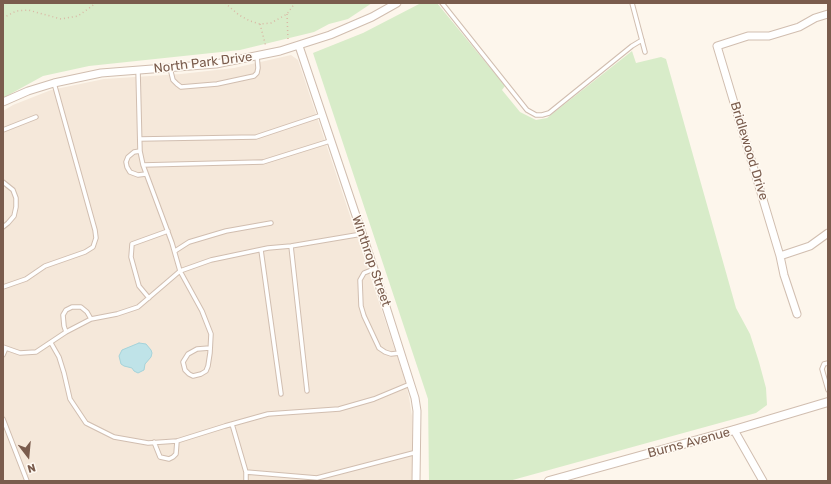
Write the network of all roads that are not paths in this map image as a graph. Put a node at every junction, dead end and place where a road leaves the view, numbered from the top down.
1 (397, 3) edge
2 (442, 3) edge
3 (632, 3) edge
4 (828, 14) edge
5 (642, 40) junction
6 (299, 46) junction
7 (645, 52) dead end
8 (257, 56) junction
9 (170, 68) junction
10 (138, 70) junction
11 (54, 84) junction
12 (3, 102) edge
13 (322, 115) junction
14 (36, 117) dead end
15 (3, 130) edge
16 (140, 139) junction
17 (330, 141) junction
18 (140, 151) junction
19 (143, 165) junction
20 (146, 174) junction
21 (3, 182) edge
22 (271, 223) dead end
23 (3, 227) edge
24 (168, 231) junction
25 (828, 233) edge
26 (362, 234) junction
27 (291, 246) junction
28 (261, 250) junction
29 (175, 252) junction
30 (780, 256) junction
31 (374, 269) junction
32 (180, 271) junction
33 (3, 287) edge
34 (149, 298) junction
35 (797, 314) dead end
36 (91, 319) junction
37 (66, 332) junction
38 (51, 343) junction
39 (4, 348) edge
40 (210, 348) junction
41 (401, 353) junction
42 (3, 356) edge
43 (828, 363) edge
44 (411, 384) junction
45 (828, 390) edge
46 (307, 391) dead end
47 (281, 394) dead end
48 (828, 402) edge
49 (3, 419) edge
50 (232, 424) junction
51 (734, 430) junction
52 (177, 441) junction
53 (154, 442) junction
54 (417, 452) junction
55 (246, 472) junction
56 (27, 481) edge
57 (246, 481) edge
58 (416, 481) edge
59 (549, 481) edge
60 (763, 481) edge

1 - 6 street, North Park Drive
2 - 5 lane
3 - 5 lane
4 - 30 street, Bridlewood Drive
5 - 7 lane
6 - 8 street, North Park Drive
6 - 13 street, Winthrop Street
8 - 9 street, North Park Drive
8 - 9 lane
9 - 10 street, North Park Drive
10 - 11 street, North Park Drive
10 - 16 lane
11 - 12 street, North Park Drive
11 - 33 lane
13 - 16 lane
13 - 17 street, Winthrop Street
14 - 15 lane
16 - 18 lane
17 - 19 lane
17 - 26 street, Winthrop Street
18 - 19 lane
18 - 20 lane
19 - 20 lane
20 - 24 lane
21 - 23 lane
22 - 29 lane
24 - 29 lane
24 - 34 lane
25 - 30 street
26 - 27 lane
26 - 31 street, Winthrop Street
27 - 28 lane
27 - 46 lane
28 - 32 lane
28 - 47 lane
29 - 32 lane
30 - 35 street, Bridlewood Drive
31 - 41 street, Winthrop Street
31 - 41 lane
32 - 34 lane
32 - 40 lane
34 - 36 lane
36 - 37 lane
36 - 37 lane
37 - 38 lane
38 - 39 lane
38 - 53 lane
39 - 42 lane
40 - 40 lane
41 - 44 street, Winthrop Street
43 - 45 lane
44 - 50 lane
44 - 54 street, Winthrop Street
48 - 51 street, Burns Avenue
49 - 56 lane
50 - 52 lane
50 - 55 lane
51 - 59 street, Burns Avenue
51 - 60 street
52 - 53 lane
52 - 53 lane
54 - 55 lane
54 - 58 street, Winthrop Street
55 - 57 lane

